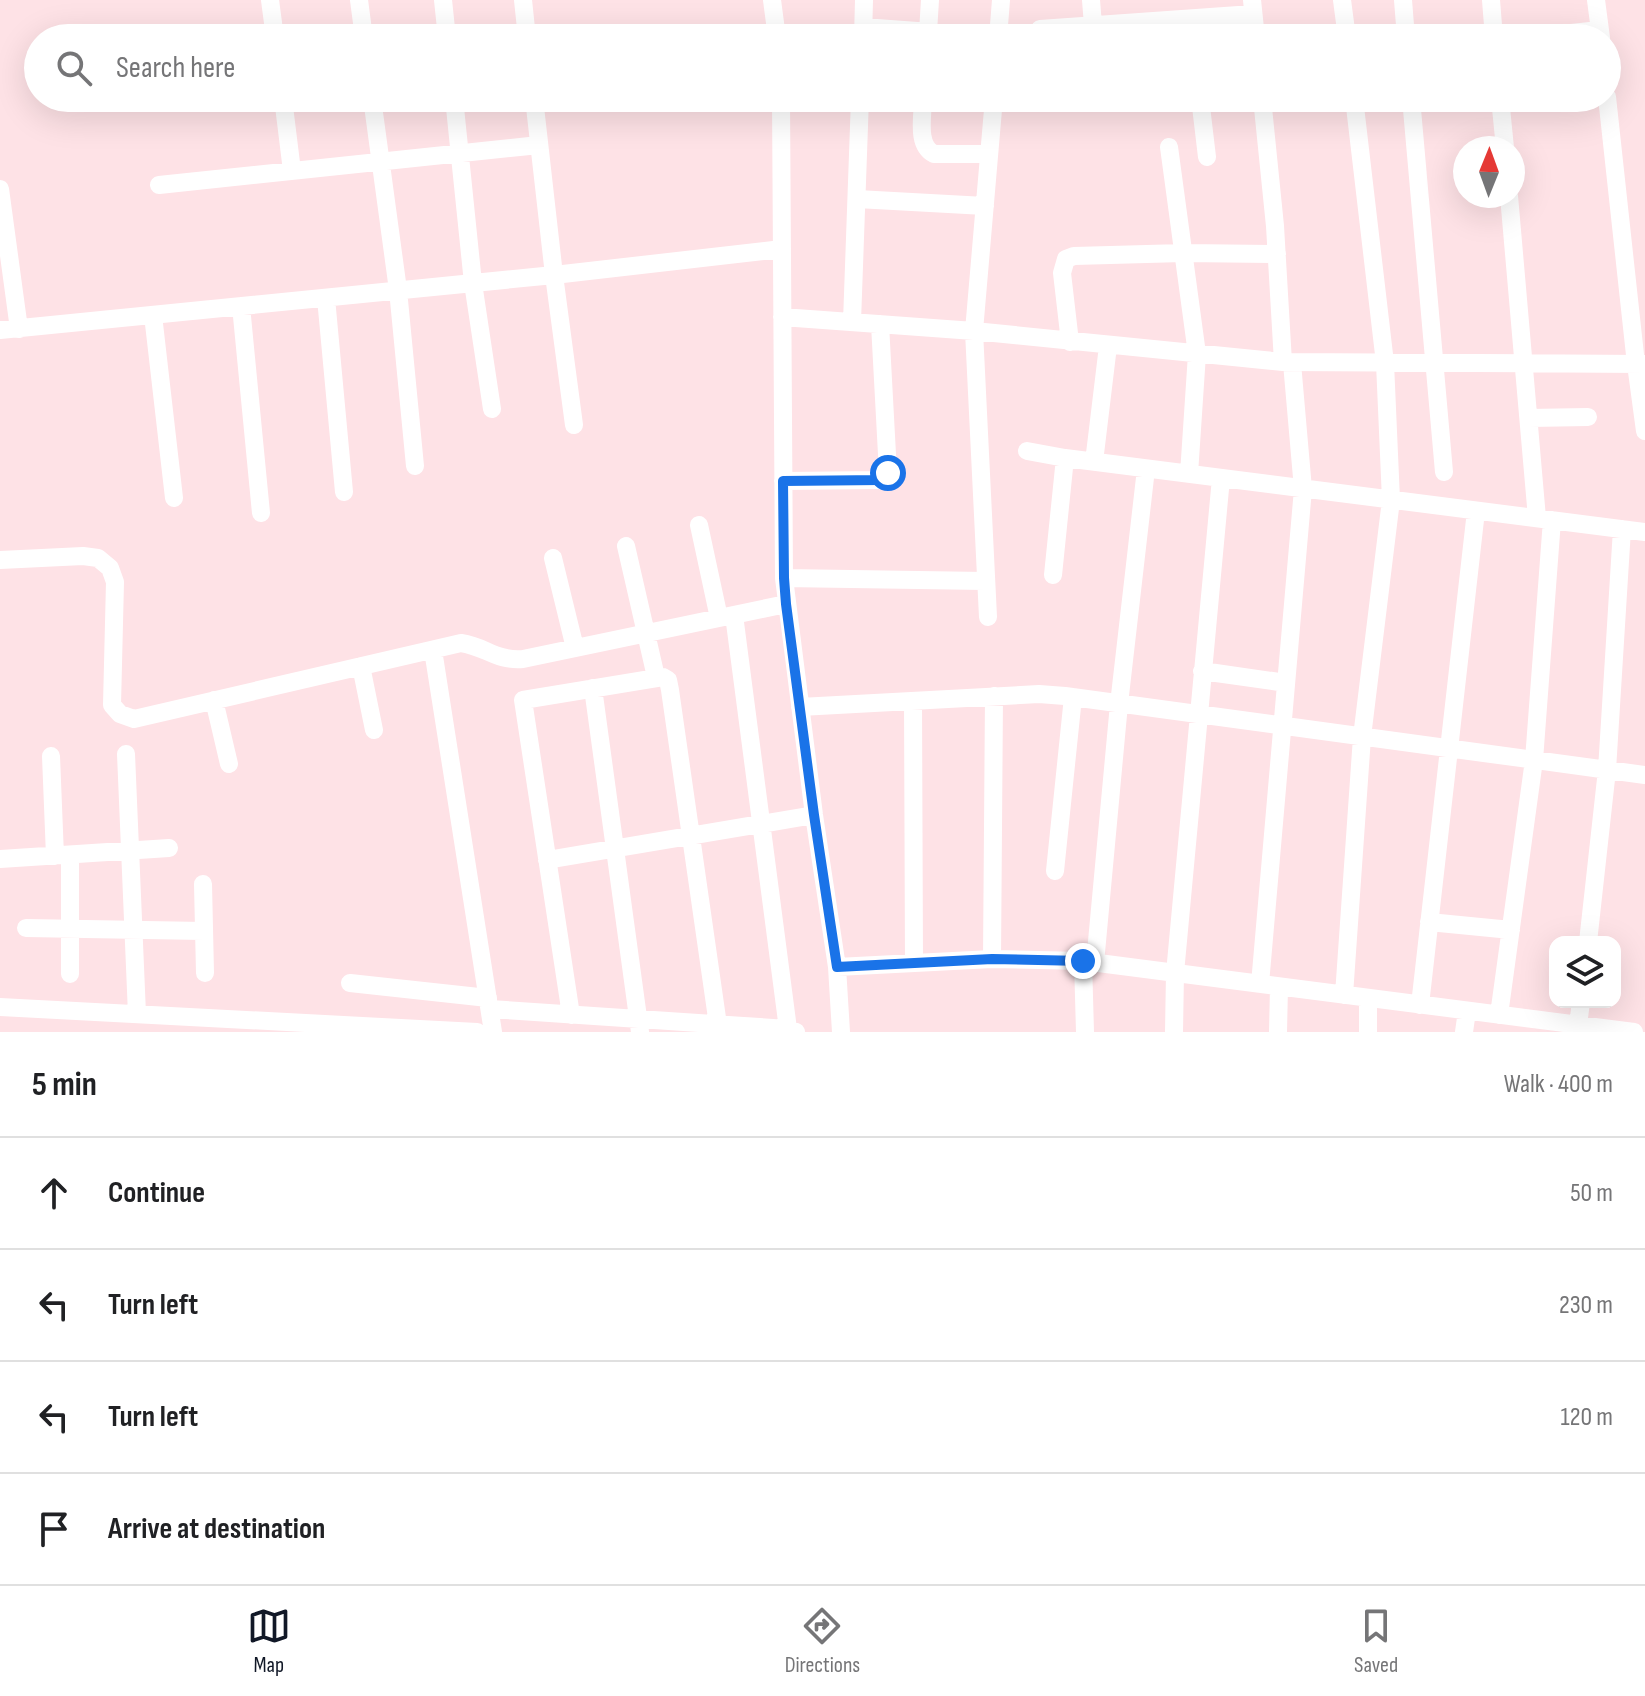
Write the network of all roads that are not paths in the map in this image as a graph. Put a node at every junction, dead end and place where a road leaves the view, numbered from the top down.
1 (270, 0) edge
2 (359, 0) edge
3 (443, 0) edge
4 (523, 0) edge
5 (772, 0) edge
6 (864, 0) edge
7 (930, 0) edge
8 (1001, 0) edge
9 (1091, 0) edge
10 (1342, 0) edge
11 (1403, 0) edge
12 (1491, 0) edge
13 (1596, 0) edge
14 (1252, 7) edge
15 (273, 24) edge
16 (362, 24) edge
17 (446, 24) edge
18 (526, 24) edge
19 (775, 24) edge
20 (863, 24) edge
21 (928, 24) edge
22 (999, 24) edge
23 (1092, 24) edge
24 (1144, 24) edge
25 (1345, 24) edge
26 (1405, 24) edge
27 (1493, 24) edge
28 (1599, 24) edge
29 (285, 112) edge
30 (374, 112) edge
31 (456, 112) edge
32 (535, 112) edge
33 (781, 112) edge
34 (860, 112) edge
35 (923, 112) edge
36 (993, 112) edge
37 (1202, 112) edge
38 (1263, 112) edge
39 (1356, 112) edge
40 (1412, 112) edge
41 (1501, 112) edge
42 (1609, 112) edge
43 (1504, 136) edge
44 (539, 145) junction
45 (1169, 147) dead end
46 (460, 153) junction
47 (989, 154) junction
48 (1207, 157) dead end
49 (381, 161) junction
50 (292, 171) junction
51 (159, 185) dead end
52 (0, 189) edge
53 (857, 199) junction
54 (985, 206) junction
55 (1510, 208) edge
56 (782, 249) junction
57 (1183, 253) junction
58 (1277, 254) junction
59 (554, 275) junction
60 (473, 283) junction
61 (398, 290) junction
62 (326, 298) junction
63 (241, 306) junction
64 (153, 315) junction
65 (782, 317) junction
66 (852, 322) junction
67 (880, 324) junction
68 (9, 330) edge
69 (974, 331) junction
70 (1070, 342) junction
71 (1108, 346) junction
72 (1197, 354) junction
73 (1288, 362) junction
74 (1385, 363) junction
75 (1435, 363) junction
76 (1525, 364) junction
77 (1640, 364) edge
78 (492, 409) dead end
79 (1588, 417) dead end
80 (1529, 418) junction
81 (574, 425) dead end
82 (1645, 431) edge
83 (1027, 451) dead end
84 (1065, 458) junction
85 (1094, 462) junction
86 (415, 466) dead end
87 (1146, 469) junction
88 (1444, 472) dead end
89 (1189, 474) junction
90 (1221, 478) junction
91 (783, 481) junction
92 (1303, 489) junction
93 (344, 492) dead end
94 (174, 498) dead end
95 (1391, 500) junction
96 (1476, 511) junction
97 (261, 513) dead end
98 (1544, 519) junction
99 (699, 525) dead end
100 (1622, 529) junction
101 (1645, 532) edge
102 (626, 546) dead end
103 (553, 558) dead end
104 (0, 560) edge
105 (1053, 575) dead end
106 (784, 578) junction
107 (985, 581) junction
108 (786, 604) junction
109 (726, 616) junction
110 (988, 617) dead end
111 (646, 633) junction
112 (575, 648) junction
113 (433, 650) junction
114 (361, 666) junction
115 (1202, 671) junction
116 (656, 677) junction
117 (1286, 683) junction
118 (593, 688) junction
119 (994, 696) junction
120 (1073, 697) junction
121 (214, 700) junction
122 (913, 701) junction
123 (1119, 704) junction
124 (800, 707) junction
125 (1198, 715) junction
126 (1282, 726) junction
127 (374, 730) dead end
128 (1362, 737) junction
129 (1448, 748) junction
130 (126, 754) dead end
131 (51, 756) dead end
132 (1534, 760) junction
133 (229, 764) dead end
134 (1607, 770) junction
135 (1645, 775) edge
136 (814, 815) junction
137 (761, 825) junction
138 (692, 836) junction
139 (169, 848) dead end
140 (615, 849) junction
141 (130, 851) junction
142 (62, 855) junction
143 (0, 859) edge
144 (547, 860) junction
145 (1055, 871) dead end
146 (203, 884) dead end
147 (1429, 922) junction
148 (26, 928) dead end
149 (70, 929) junction
150 (133, 930) junction
151 (1511, 930) junction
152 (204, 931) junction
153 (1589, 936) edge
154 (992, 959) junction
155 (1089, 962) junction
156 (914, 963) junction
157 (837, 967) junction
158 (205, 973) dead end
159 (1175, 973) junction
160 (70, 974) dead end
161 (350, 983) dead end
162 (1269, 985) junction
163 (1344, 995) junction
164 (1368, 998) junction
165 (489, 1004) junction
166 (1420, 1005) junction
167 (0, 1007) edge
168 (1580, 1008) edge
169 (1467, 1011) junction
170 (137, 1014) junction
171 (571, 1015) junction
172 (1499, 1015) junction
173 (718, 1025) junction
174 (1578, 1025) junction
175 (639, 1026) edge
176 (1548, 1026) edge
177 (792, 1030) edge
178 (477, 1032) edge
179 (493, 1032) edge
180 (841, 1032) edge
181 (1085, 1032) edge
182 (1174, 1032) edge
183 (1278, 1032) edge
184 (1368, 1032) edge
185 (1464, 1032) edge
186 (1632, 1032) edge

1 - 15 street
2 - 16 street
3 - 17 street
4 - 18 street
5 - 19 street
6 - 20 street
7 - 21 street
8 - 22 street
9 - 23 street
10 - 25 street
11 - 26 street
12 - 27 street
13 - 28 street
14 - 24 street
29 - 50 street
30 - 49 street
31 - 46 street
32 - 44 street
33 - 56 street
34 - 53 street
35 - 47 street
36 - 47 street
37 - 48 street
38 - 58 street
39 - 74 street
40 - 75 street
41 - 43 street
42 - 77 street
44 - 46 street
44 - 59 street
45 - 57 street
46 - 49 street
46 - 60 street
47 - 54 street
49 - 50 street
49 - 61 street
50 - 51 street
52 - 68 street
53 - 54 street
53 - 66 street
54 - 69 street
55 - 76 street
56 - 59 street
56 - 65 street
57 - 58 street
57 - 70 street
57 - 72 street
58 - 73 street
59 - 60 street
59 - 81 street
60 - 61 street
60 - 78 street
61 - 62 street
61 - 86 street
62 - 63 street
62 - 93 street
63 - 64 street
63 - 97 street
64 - 68 street
64 - 94 street
65 - 66 street
65 - 91 street
66 - 67 street
67 - 69 street
67 - 91 street
69 - 70 street
69 - 107 street
70 - 71 street
71 - 72 street
71 - 85 street
72 - 73 street
72 - 89 street
73 - 74 street
73 - 92 street
74 - 75 street
74 - 95 street
75 - 76 street
75 - 88 street
76 - 77 street
76 - 80 street
77 - 82 street
79 - 80 street
80 - 98 street
83 - 84 street
84 - 85 street
84 - 105 street
85 - 87 street
87 - 89 street
87 - 123 street
89 - 90 street
90 - 92 street
90 - 115 street
91 - 106 street
92 - 95 street
92 - 117 street
95 - 96 street
95 - 128 street
96 - 98 street
96 - 129 street
98 - 100 street
98 - 132 street
99 - 109 street
100 - 101 street
100 - 134 street
102 - 111 street
103 - 112 street
104 - 121 street
106 - 107 street
106 - 108 street
107 - 110 street
108 - 109 street
108 - 124 street
109 - 111 street
109 - 137 street
111 - 112 street
111 - 116 street
112 - 113 street
113 - 114 street
113 - 165 street
114 - 121 street
114 - 127 street
115 - 117 street
115 - 125 street
116 - 118 street
116 - 138 street
117 - 126 street
118 - 140 street
118 - 144 street
119 - 120 street
119 - 122 street
119 - 154 street
120 - 123 street
120 - 145 street
121 - 133 street
122 - 124 street
122 - 156 street
123 - 125 street
123 - 155 street
124 - 136 street
125 - 126 street
125 - 159 street
126 - 128 street
126 - 162 street
128 - 129 street
128 - 163 street
129 - 132 street
129 - 147 street
130 - 141 street
131 - 142 street
132 - 134 street
132 - 151 street
134 - 135 street
134 - 153 street
136 - 137 street
136 - 157 street
137 - 138 street
137 - 177 street
138 - 140 street
138 - 173 street
139 - 141 street
140 - 144 street
140 - 175 street
141 - 142 street
141 - 150 street
142 - 143 street
142 - 149 street
144 - 171 street
146 - 152 street
147 - 151 street
147 - 166 street
148 - 149 street
149 - 150 street
149 - 160 street
150 - 152 street
150 - 170 street
151 - 172 street
152 - 158 street
154 - 155 street
154 - 156 street
155 - 159 street
155 - 181 street
156 - 157 street
157 - 180 street
159 - 162 street
159 - 182 street
161 - 165 street
162 - 163 street
162 - 183 street
163 - 164 street
164 - 166 street
164 - 184 street
165 - 171 street
165 - 179 street
166 - 169 street
167 - 170 street
168 - 174 street
169 - 172 street
169 - 185 street
170 - 178 street
171 - 175 street
172 - 176 street
173 - 175 street
173 - 177 street
174 - 176 street
174 - 186 street

